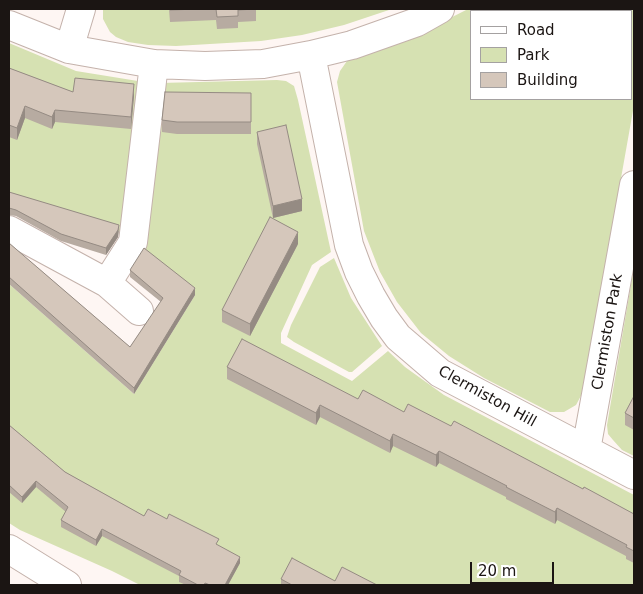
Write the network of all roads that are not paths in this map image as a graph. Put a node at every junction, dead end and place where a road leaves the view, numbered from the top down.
1 (81, 9) edge
2 (440, 9) edge
3 (9, 25) edge
4 (69, 49) junction
5 (311, 55) junction
6 (154, 64) junction
7 (634, 185) edge
8 (9, 230) edge
9 (107, 283) junction
10 (139, 311) dead end
11 (586, 450) junction
12 (634, 475) edge
13 (9, 549) edge
14 (67, 585) edge

1 - 4 street
2 - 5 street
3 - 4 street
4 - 6 street
5 - 6 street
5 - 11 street, Clermiston Hill
6 - 9 street
7 - 11 street, Clermiston Park
8 - 9 street
9 - 10 street
11 - 12 street, Clermiston Hill
13 - 14 street

